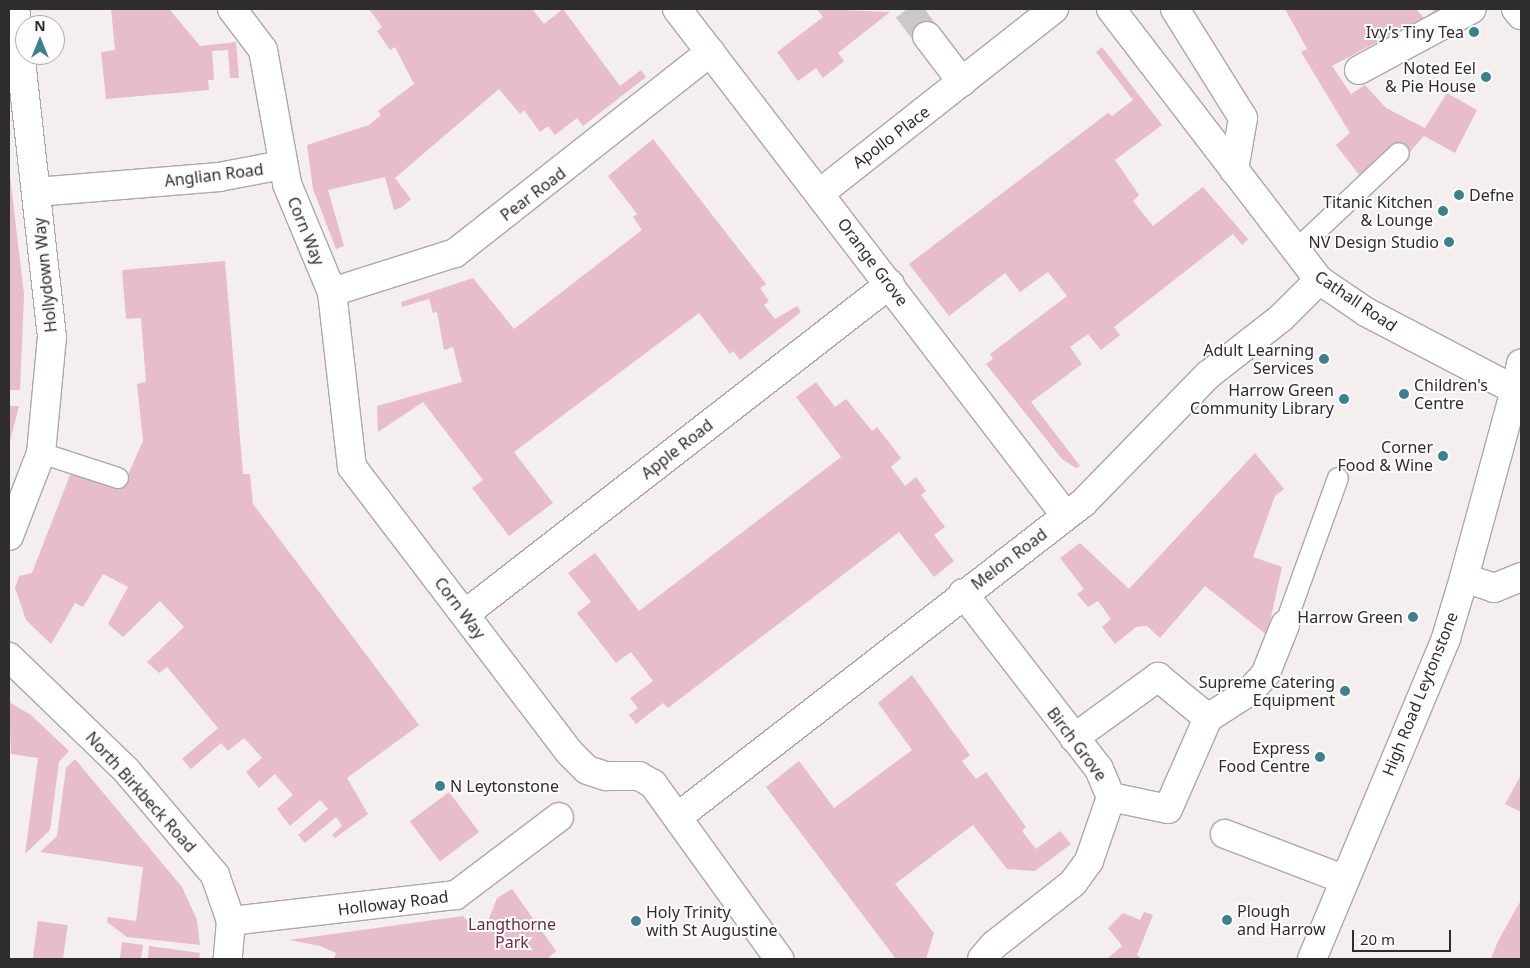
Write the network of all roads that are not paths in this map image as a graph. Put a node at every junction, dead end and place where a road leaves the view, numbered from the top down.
1 (15, 9) edge
2 (232, 9) edge
3 (677, 9) edge
4 (1054, 9) edge
5 (1111, 9) edge
6 (1175, 9) edge
7 (1472, 9) edge
8 (1516, 9) edge
9 (1521, 15) edge
10 (927, 36) tunnel mouth
11 (710, 52) junction
12 (1359, 70) dead end
13 (962, 82) junction
14 (1399, 153) dead end
15 (282, 165) junction
16 (1234, 170) junction
17 (36, 192) junction
18 (820, 193) junction
19 (1294, 252) junction
20 (1319, 280) junction
21 (890, 284) junction
22 (332, 292) junction
23 (1521, 364) edge
24 (1515, 390) junction
25 (40, 453) junction
26 (118, 478) dead end
27 (1338, 478) dead end
28 (1066, 516) junction
29 (9, 536) edge
30 (1521, 577) edge
31 (1464, 578) junction
32 (963, 593) junction
33 (464, 614) junction
34 (1285, 625) joint
35 (9, 657) edge
36 (1208, 718) junction
37 (1074, 738) junction
38 (1111, 796) junction
39 (679, 816) junction
40 (559, 817) dead end
41 (1225, 834) dead end
42 (1344, 879) junction
43 (231, 921) junction
44 (228, 959) edge
45 (779, 959) edge
46 (982, 959) edge
47 (1312, 959) edge

1 - 17 street, Hollydown Way
2 - 15 street, Anglian Road
3 - 11 street, Orange Grove
4 - 13 street, Apollo Place
5 - 16 street, Cathall Road
6 - 16 street
7 - 12 street
8 - 9 street
10 - 13 street
11 - 18 street, Orange Grove
11 - 22 street, Pear Road
13 - 18 street, Apollo Place
14 - 19 lane
15 - 17 street, Anglian Road
15 - 22 street, Corn Way
16 - 19 street, Cathall Road
17 - 25 street, Hollydown Way
18 - 21 street, Orange Grove
19 - 20 street, Cathall Road
20 - 24 street, Cathall Road
20 - 28 street, Melon Road
21 - 28 street, Orange Grove
21 - 33 street, Apple Road
22 - 33 street, Corn Way
23 - 24 street, High Road Leytonstone
24 - 31 street, High Road Leytonstone
25 - 26 lane
25 - 29 street, Hollydown Way
27 - 34 lane
28 - 32 street, Melon Road
30 - 31 street
31 - 42 street, High Road Leytonstone
32 - 37 street, Birch Grove
32 - 39 street, Melon Road
33 - 39 street, Corn Way
34 - 36 street
35 - 43 street, North Birkbeck Road
36 - 37 street
36 - 38 street
37 - 38 street, Birch Grove
38 - 46 street, Birch Grove
39 - 45 street, Corn Way
40 - 43 street, Holloway Road
41 - 42 street
42 - 47 street, High Road Leytonstone
43 - 44 street, North Birkbeck Road

